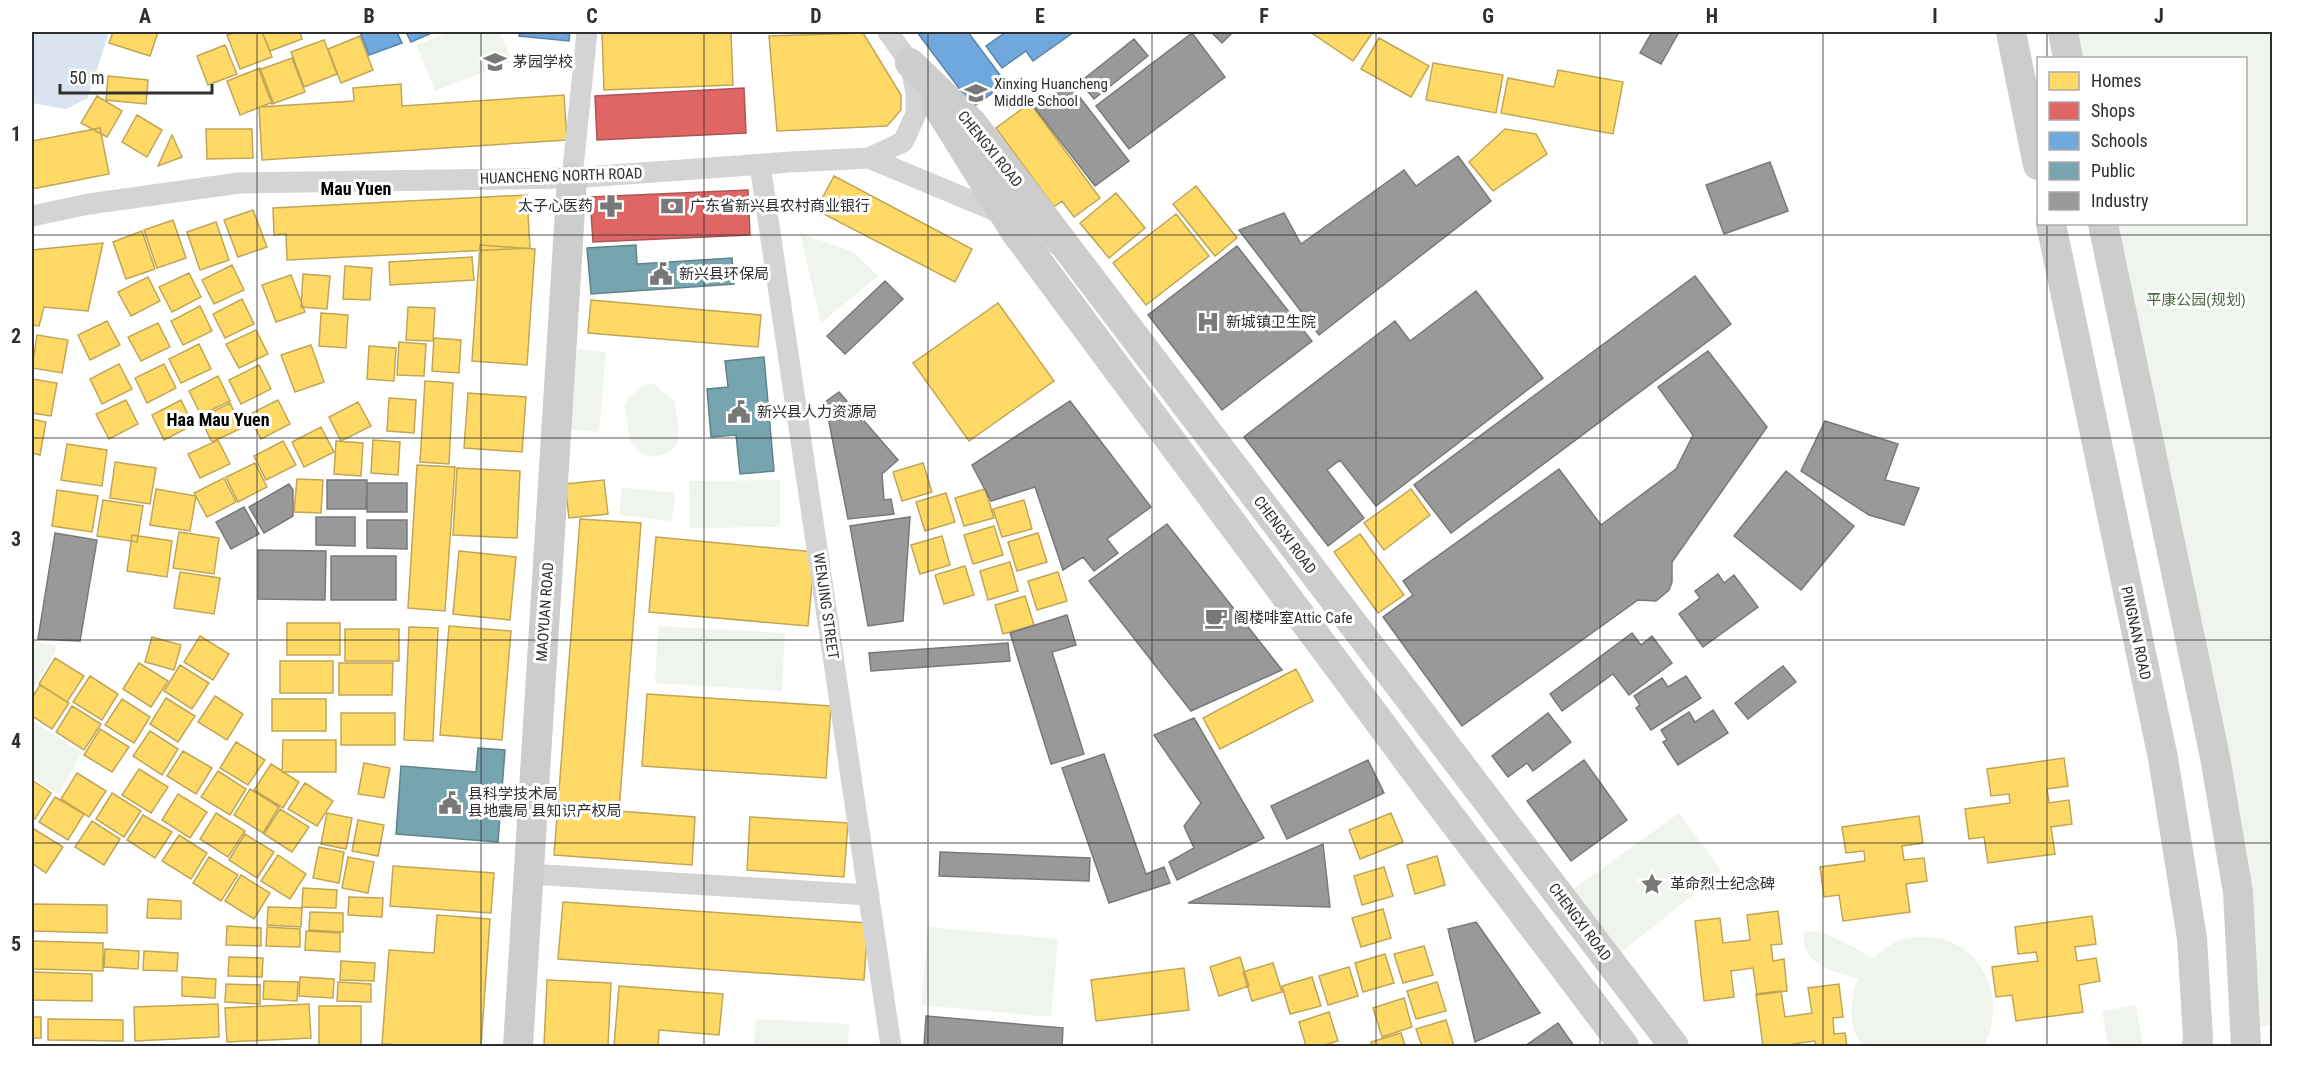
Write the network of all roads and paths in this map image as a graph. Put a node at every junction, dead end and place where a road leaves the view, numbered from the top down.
1 (587, 32) edge
2 (888, 32) edge
3 (2011, 32) edge
4 (2063, 32) edge
5 (2068, 57) edge
6 (910, 63) junction
7 (869, 158) junction
8 (2037, 160) edge
9 (760, 165) junction
10 (572, 178) junction
11 (32, 216) edge
12 (2051, 225) edge
13 (2103, 225) edge
14 (1070, 253) junction
15 (529, 874) junction
16 (869, 896) junction
17 (518, 1047) edge
18 (891, 1047) edge
19 (1624, 1047) edge
20 (1674, 1047) edge
21 (2197, 1047) edge
22 (2246, 1047) edge

1 - 10 street
2 - 6 street, CHENGXI ROAD
3 - 8 main road
4 - 5 main road
6 - 7 street
6 - 14 main road, CHENGXI ROAD
6 - 19 main road
7 - 9 street, HUANCHENG NORTH ROAD
7 - 14 street, HUANCHENG NORTH ROAD
9 - 10 street, HUANCHENG NORTH ROAD
9 - 16 street, WENJING STREET
10 - 11 street, HUANCHENG NORTH ROAD
10 - 15 main road, MAOYUAN ROAD
12 - 21 main road, PINGNAN ROAD
13 - 22 main road
14 - 20 main road, CHENGXI ROAD
15 - 16 street
15 - 17 main road, MAOYUAN ROAD
16 - 18 street, WENJING STREET

